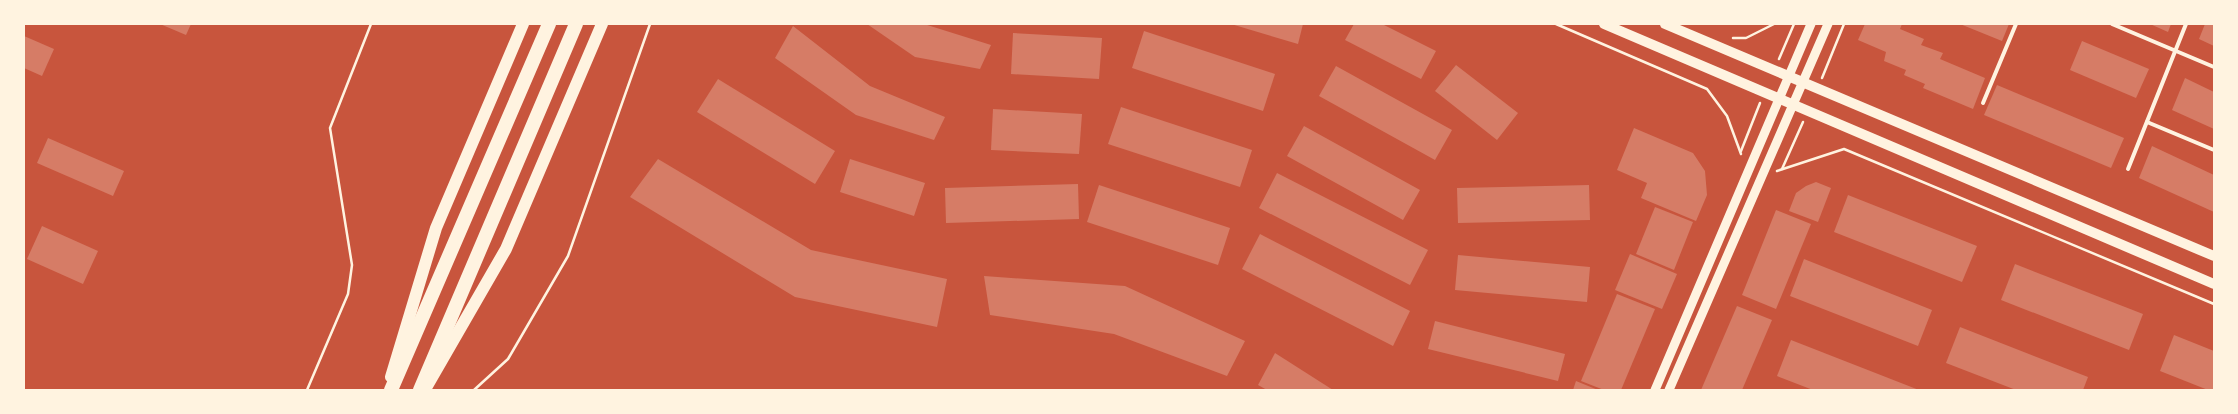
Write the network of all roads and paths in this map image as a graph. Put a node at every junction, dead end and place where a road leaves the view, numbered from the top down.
1 (371, 24) edge
2 (523, 24) edge
3 (549, 24) edge
4 (576, 24) edge
5 (602, 24) edge
6 (650, 24) edge
7 (1556, 24) edge
8 (1604, 24) edge
9 (1665, 24) edge
10 (1774, 24) edge
11 (1810, 24) edge
12 (1828, 24) edge
13 (1844, 24) edge
14 (2016, 24) edge
15 (2112, 24) edge
16 (2186, 24) edge
17 (1733, 38) dead end
18 (2175, 51) junction
19 (1828, 62) dead end
20 (2214, 67) edge
21 (1788, 76) junction
22 (1803, 82) junction
23 (1779, 98) junction
24 (1983, 104) dead end
25 (1793, 105) junction
26 (2147, 122) junction
27 (2214, 150) edge
28 (2128, 169) dead end
29 (1748, 171) junction
30 (1762, 177) junction
31 (2214, 256) edge
32 (2214, 284) edge
33 (2214, 304) edge
34 (307, 390) edge
35 (389, 390) edge
36 (420, 390) edge
37 (425, 390) edge
38 (474, 390) edge
39 (1655, 390) edge
40 (1670, 390) edge

1 - 34 path
2 - 35 main road
3 - 35 highway
4 - 36 highway
5 - 37 main road
6 - 38 path
7 - 29 path
8 - 23 main road
9 - 21 main road
10 - 17 path
11 - 21 street
12 - 22 street
13 - 19 path
14 - 24 lane
15 - 18 lane
16 - 18 lane
18 - 20 lane
18 - 26 lane
21 - 22 main road
21 - 23 street
22 - 25 street
22 - 31 main road
23 - 25 main road
23 - 29 street
25 - 30 street
25 - 32 main road
26 - 27 lane
26 - 28 lane
29 - 39 street
30 - 33 path
30 - 40 street

